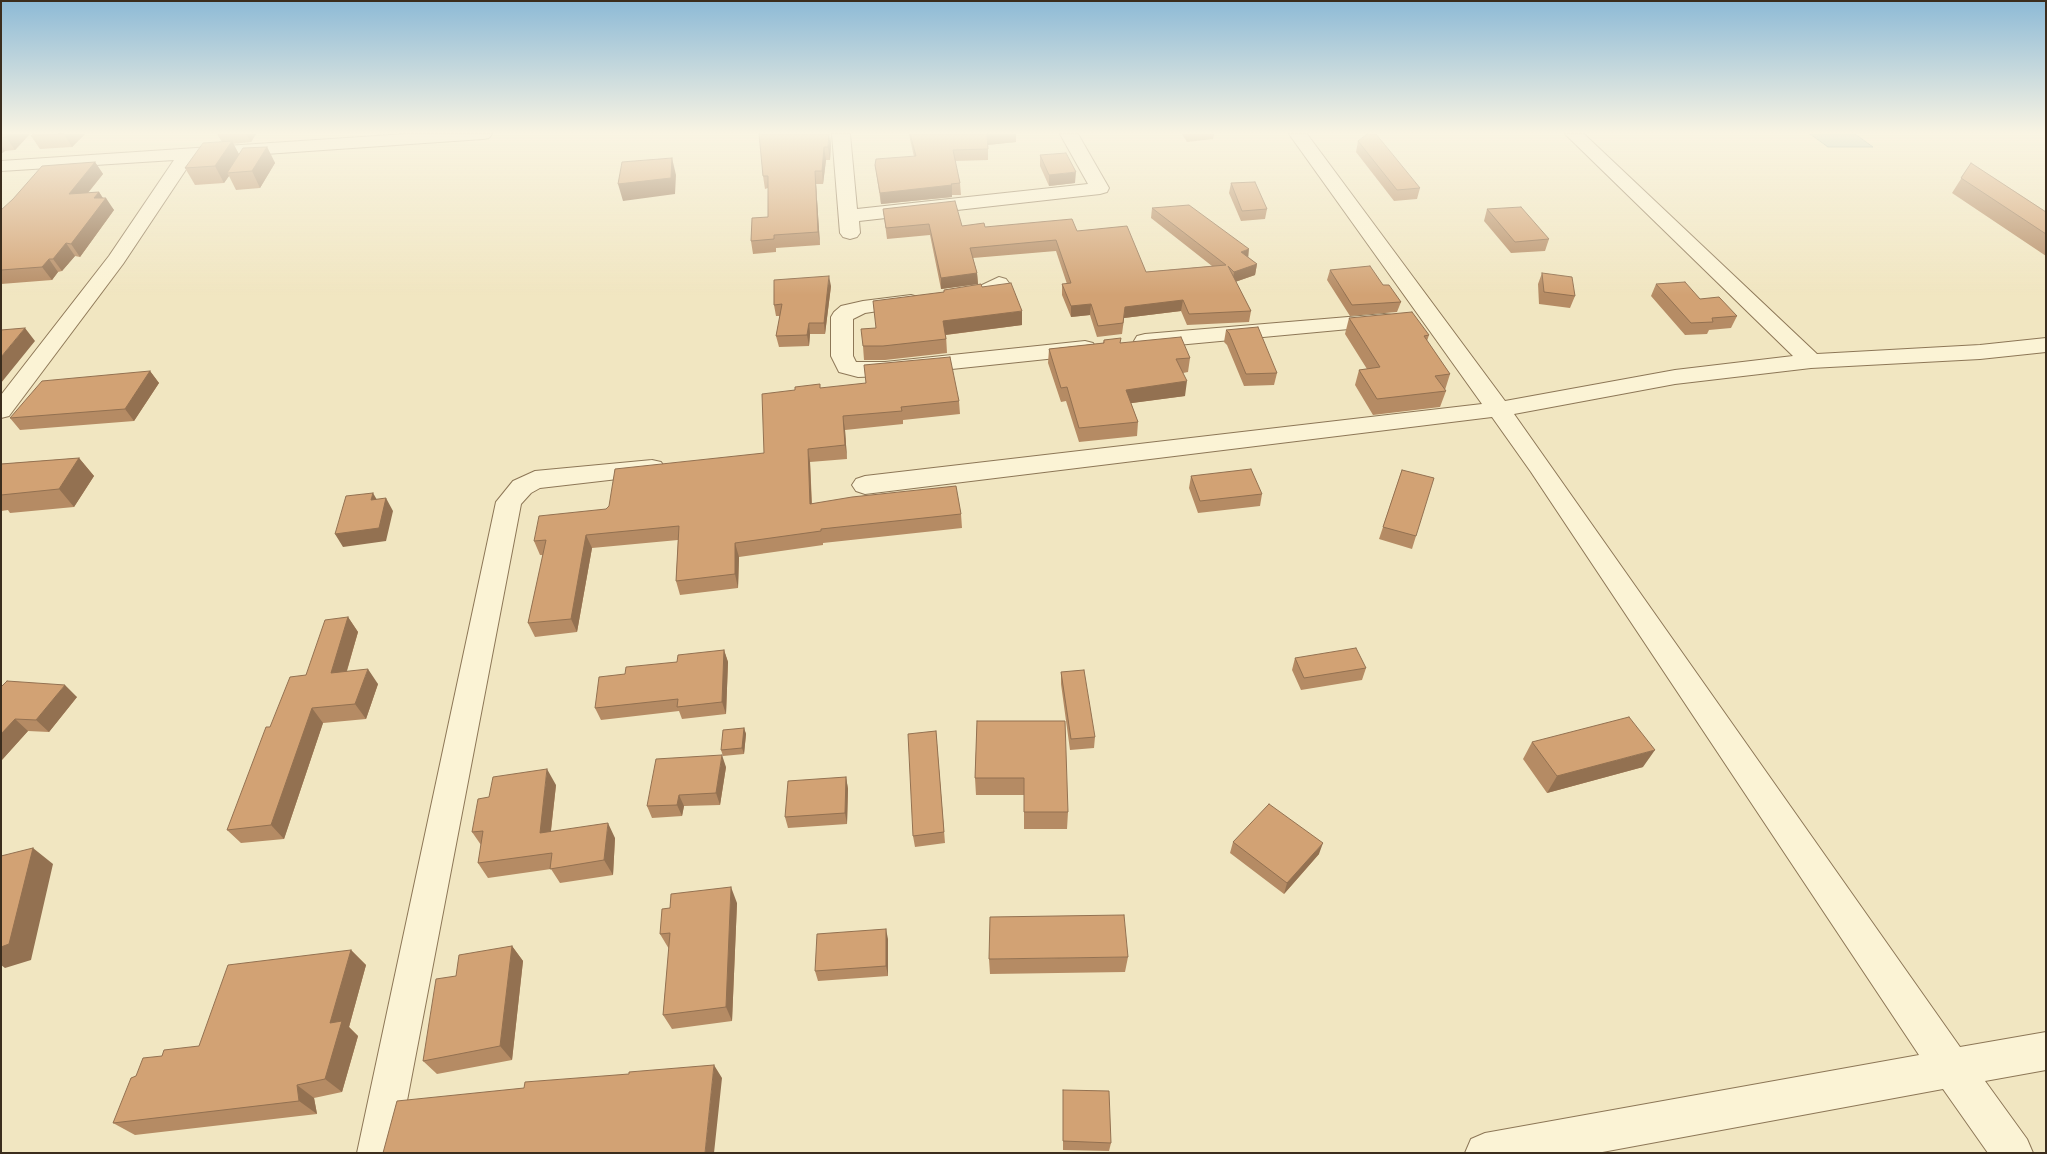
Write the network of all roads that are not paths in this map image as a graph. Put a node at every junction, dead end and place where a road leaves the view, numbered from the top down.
1 (164, 188) edge
2 (846, 188) edge
3 (1100, 188) edge
4 (1332, 188) edge
5 (1630, 188) edge
6 (999, 283) edge
7 (1414, 318) junction
8 (2046, 345) edge
9 (1811, 361) junction
10 (1499, 409) junction
11 (1, 411) edge
12 (669, 466) edge
13 (865, 486) dead end
14 (2046, 1051) edge
15 (1950, 1068) junction
16 (377, 1153) edge
17 (1485, 1153) edge
18 (2013, 1153) edge

1 - 11 street
2 - 3 street
4 - 7 street
5 - 9 street
6 - 7 street
7 - 10 street
8 - 9 street
9 - 10 street
10 - 13 street
10 - 15 street
12 - 16 street
14 - 15 street
15 - 17 street
15 - 18 street

